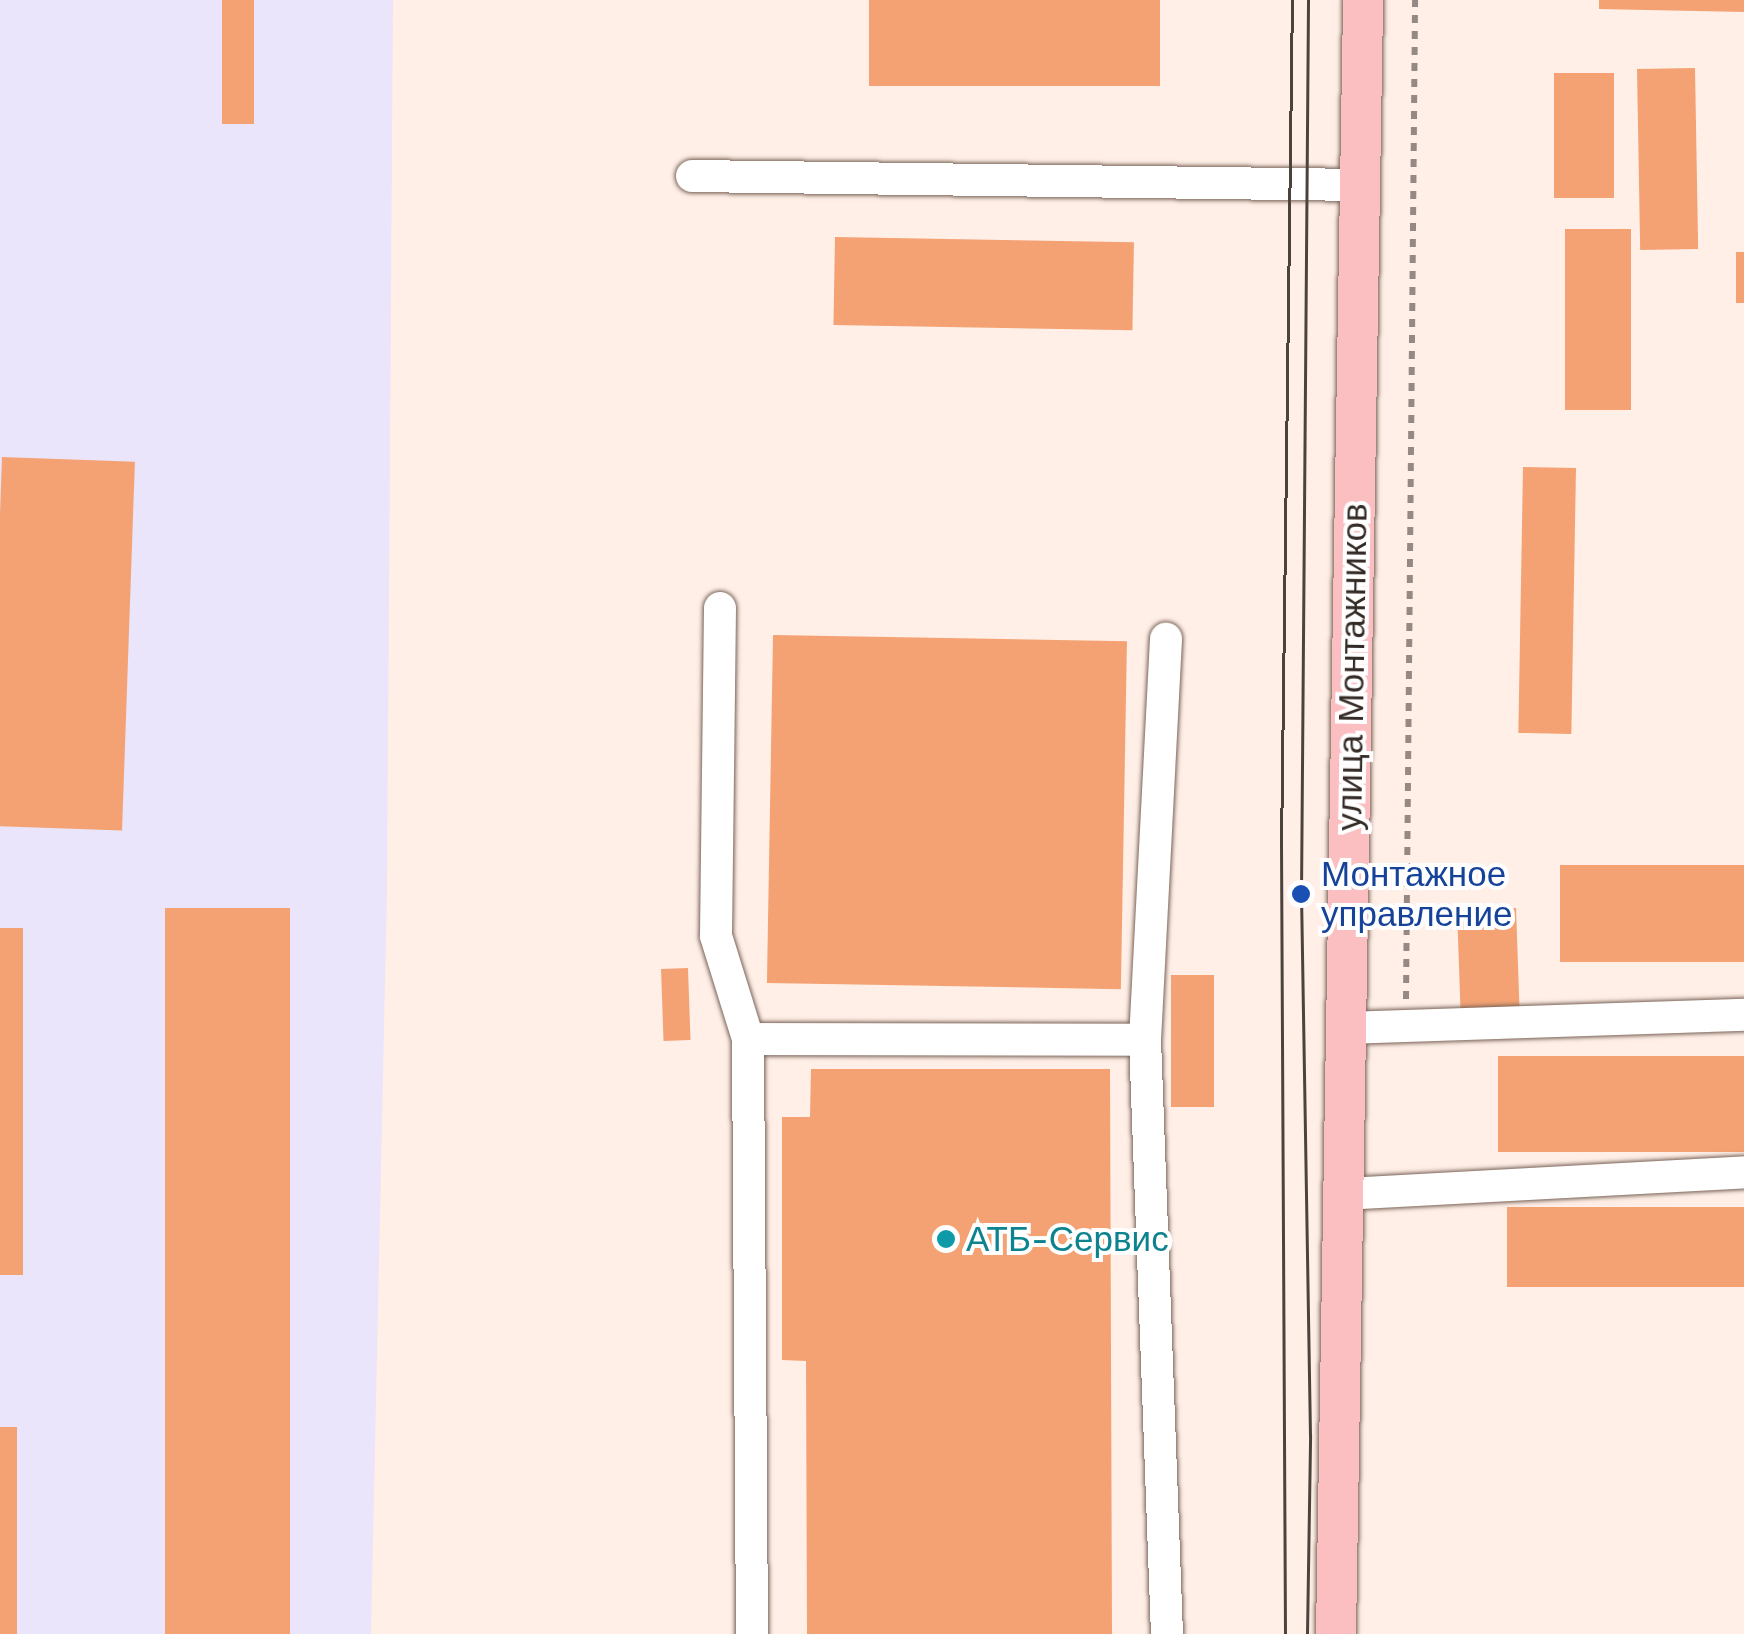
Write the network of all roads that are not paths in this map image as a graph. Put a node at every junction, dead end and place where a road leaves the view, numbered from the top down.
1 (1363, 0) edge
2 (692, 176) dead end
3 (1360, 185) junction
4 (720, 608) dead end
5 (1166, 639) dead end
6 (1744, 1015) edge
7 (1346, 1028) junction
8 (748, 1040) junction
9 (1145, 1040) junction
10 (1744, 1172) edge
11 (1344, 1194) junction
12 (752, 1634) edge
13 (1167, 1634) edge
14 (1336, 1634) edge

1 - 3 main road, улица Монтажников
2 - 3 lane
3 - 7 main road, улица Монтажников
4 - 8 lane
5 - 9 lane
6 - 7 lane
7 - 11 main road, улица Монтажников
8 - 9 lane
8 - 12 lane
9 - 13 lane
10 - 11 lane
11 - 14 main road, улица Монтажников

